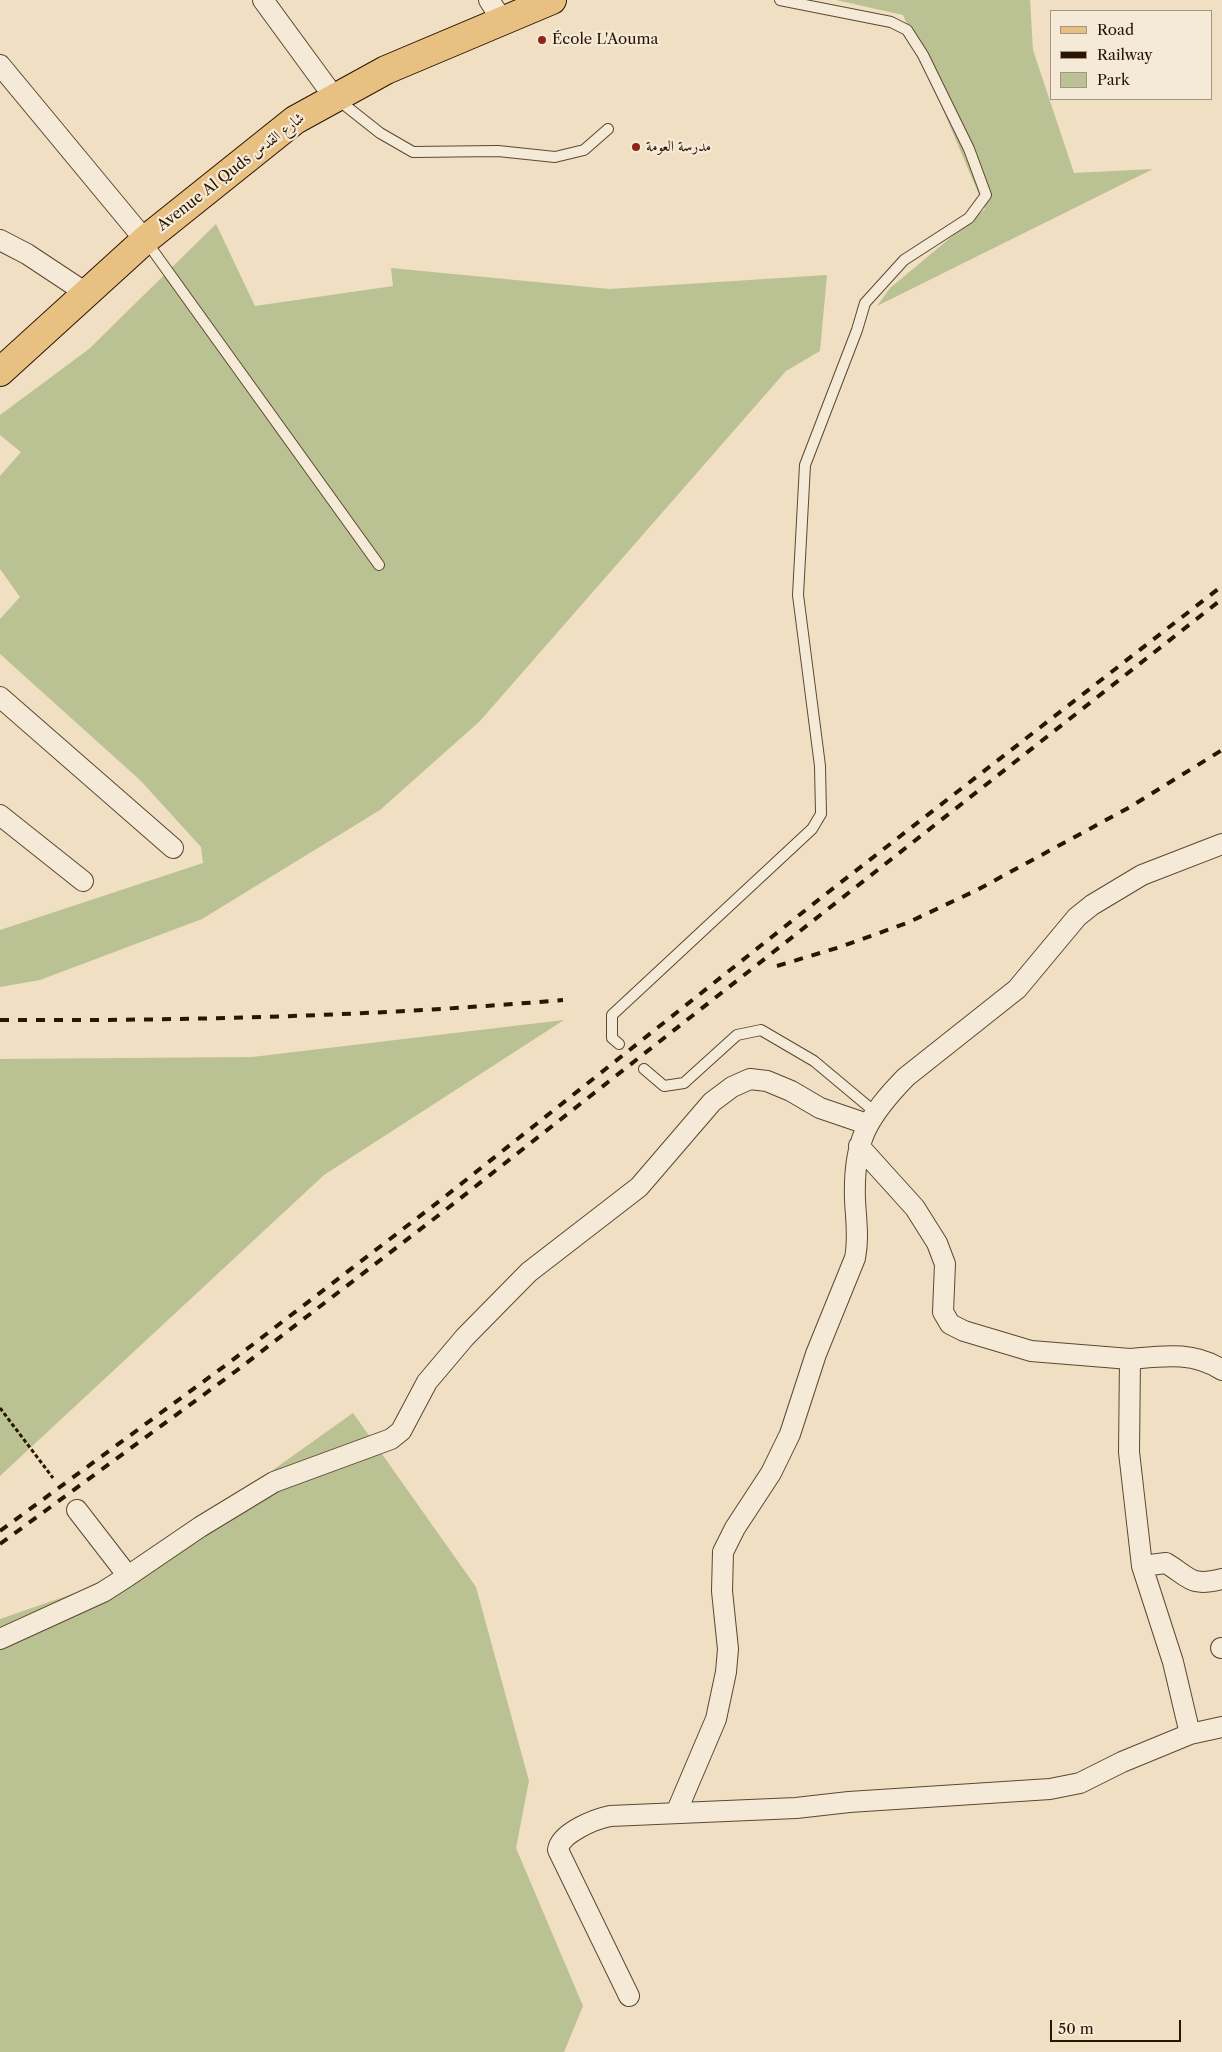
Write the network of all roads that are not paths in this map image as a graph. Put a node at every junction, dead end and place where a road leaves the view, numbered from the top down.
1 (263, 0) edge
2 (552, 0) edge
3 (780, 0) edge
4 (495, 10) edge
5 (0, 65) edge
6 (334, 97) junction
7 (608, 129) dead end
8 (0, 240) edge
9 (145, 240) junction
10 (86, 293) junction
11 (0, 372) edge
12 (379, 565) dead end
13 (0, 697) edge
14 (0, 815) edge
15 (1222, 844) edge
16 (173, 848) dead end
17 (83, 881) dead end
18 (619, 1044) dead end
19 (644, 1069) dead end
20 (871, 1118) junction
21 (859, 1146) junction
22 (1130, 1359) junction
23 (1222, 1370) edge
24 (77, 1510) dead end
25 (1142, 1566) junction
26 (128, 1576) junction
27 (1222, 1579) edge
28 (0, 1639) edge
29 (1222, 1727) edge
30 (1190, 1734) junction
31 (676, 1813) junction
32 (629, 1996) dead end

1 - 6 street
2 - 4 main road, Avenue Al Quds شارع القدس
3 - 18 lane
4 - 6 main road, Avenue Al Quds شارع القدس
5 - 9 street
6 - 7 lane
6 - 9 main road, Avenue Al Quds شارع القدس
8 - 10 street
9 - 10 main road, Avenue Al Quds شارع القدس
9 - 12 lane
10 - 11 main road, Avenue Al Quds شارع القدس
13 - 16 street
14 - 17 street
15 - 20 street
19 - 20 lane
20 - 21 street
20 - 26 street
21 - 22 street
21 - 31 street
22 - 23 street
22 - 25 street
24 - 26 street
25 - 27 street
25 - 30 street
26 - 28 street
29 - 30 street
30 - 31 street
31 - 32 street

